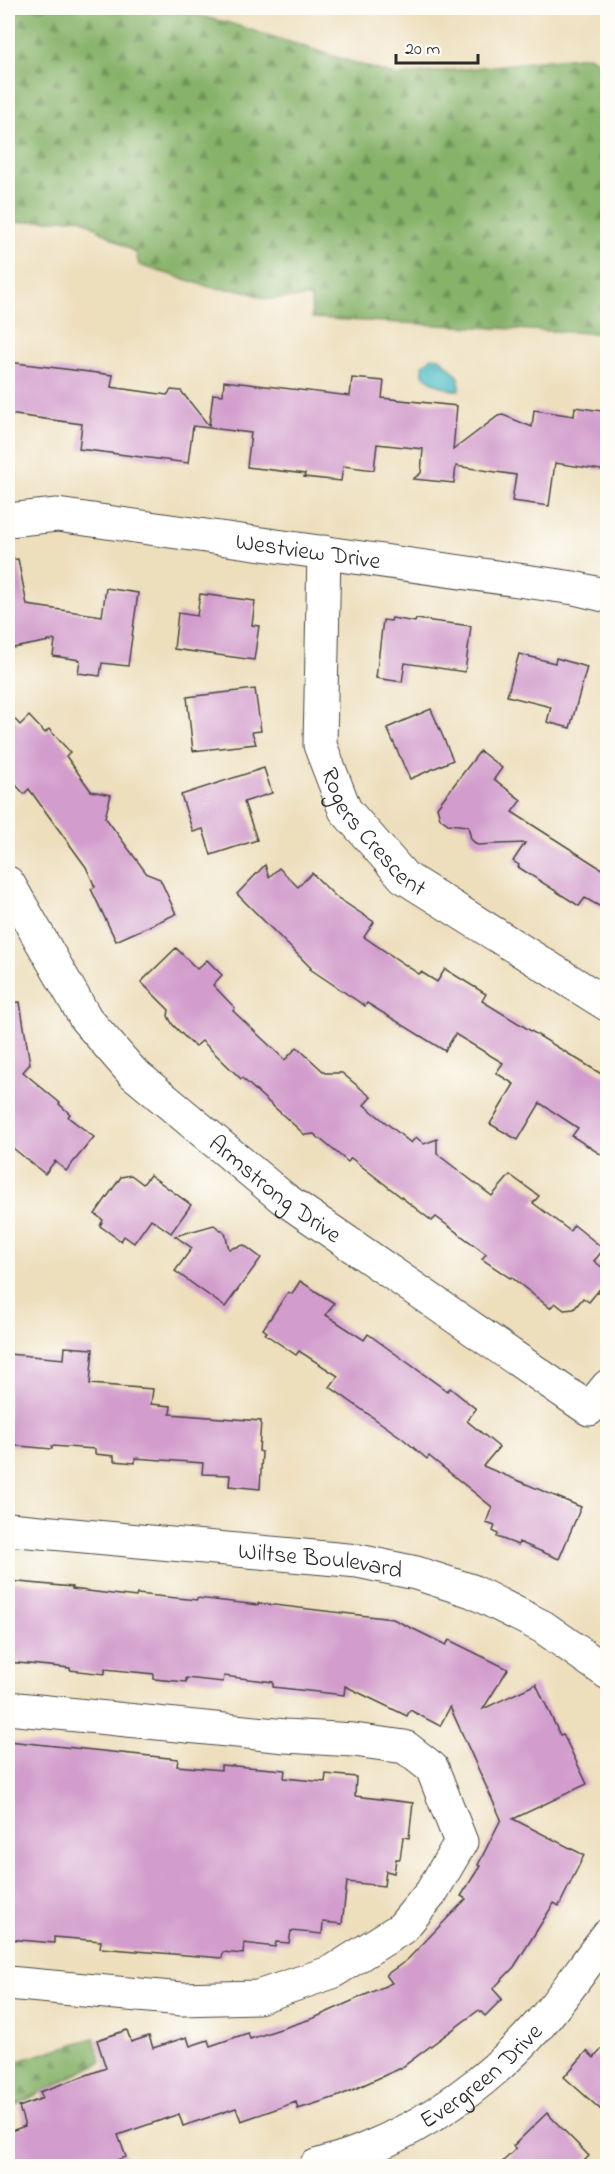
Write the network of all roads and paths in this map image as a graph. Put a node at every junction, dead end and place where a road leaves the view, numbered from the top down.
1 (8, 520) edge
2 (324, 552) junction
3 (608, 596) edge
4 (8, 883) edge
5 (608, 1005) edge
6 (608, 1386) edge
7 (8, 1529) edge
8 (608, 1673) edge
9 (8, 1708) edge
10 (608, 1935) edge
11 (8, 1983) edge
12 (316, 2166) edge

1 - 2 street, Westview Drive
2 - 3 street, Westview Drive
2 - 5 street, Rogers Crescent
4 - 6 street, Armstrong Drive
7 - 8 street, Wiltse Boulevard
9 - 11 street
10 - 12 street, Evergreen Drive

